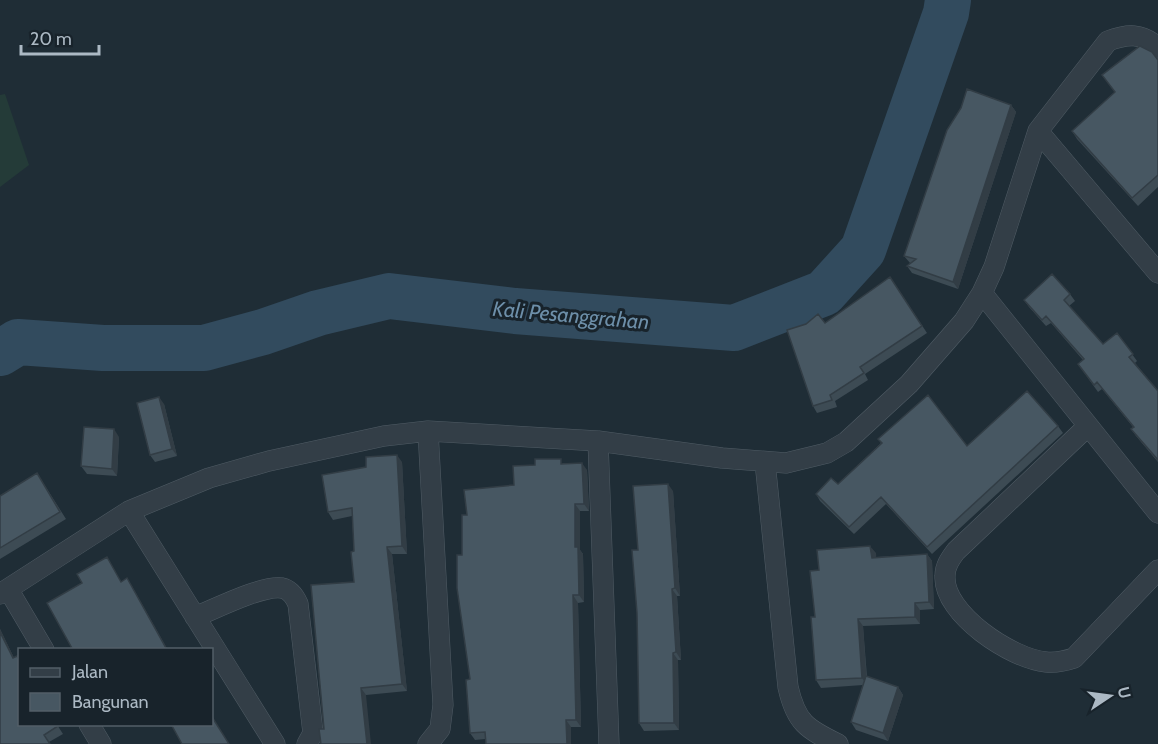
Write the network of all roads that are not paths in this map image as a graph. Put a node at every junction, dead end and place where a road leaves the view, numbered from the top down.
1 (1158, 48) edge
2 (1038, 131) junction
3 (1158, 273) edge
4 (982, 293) junction
5 (1087, 427) junction
6 (428, 432) junction
7 (598, 441) junction
8 (765, 462) junction
9 (129, 511) junction
10 (1158, 513) edge
11 (1158, 570) edge
12 (4, 592) edge
13 (195, 617) junction
14 (43, 648) edge
15 (90, 726) edge
16 (101, 744) edge
17 (275, 744) edge
18 (307, 744) edge
19 (428, 744) edge
20 (609, 744) edge
21 (838, 744) edge

1 - 2 street
2 - 3 street
2 - 4 street
4 - 5 street
4 - 8 street
5 - 10 street
5 - 11 street
6 - 7 street
6 - 9 street
6 - 19 street
7 - 8 street
7 - 20 street
8 - 21 street
9 - 12 street
9 - 13 street
12 - 14 street
13 - 17 street
13 - 18 street
15 - 16 street

